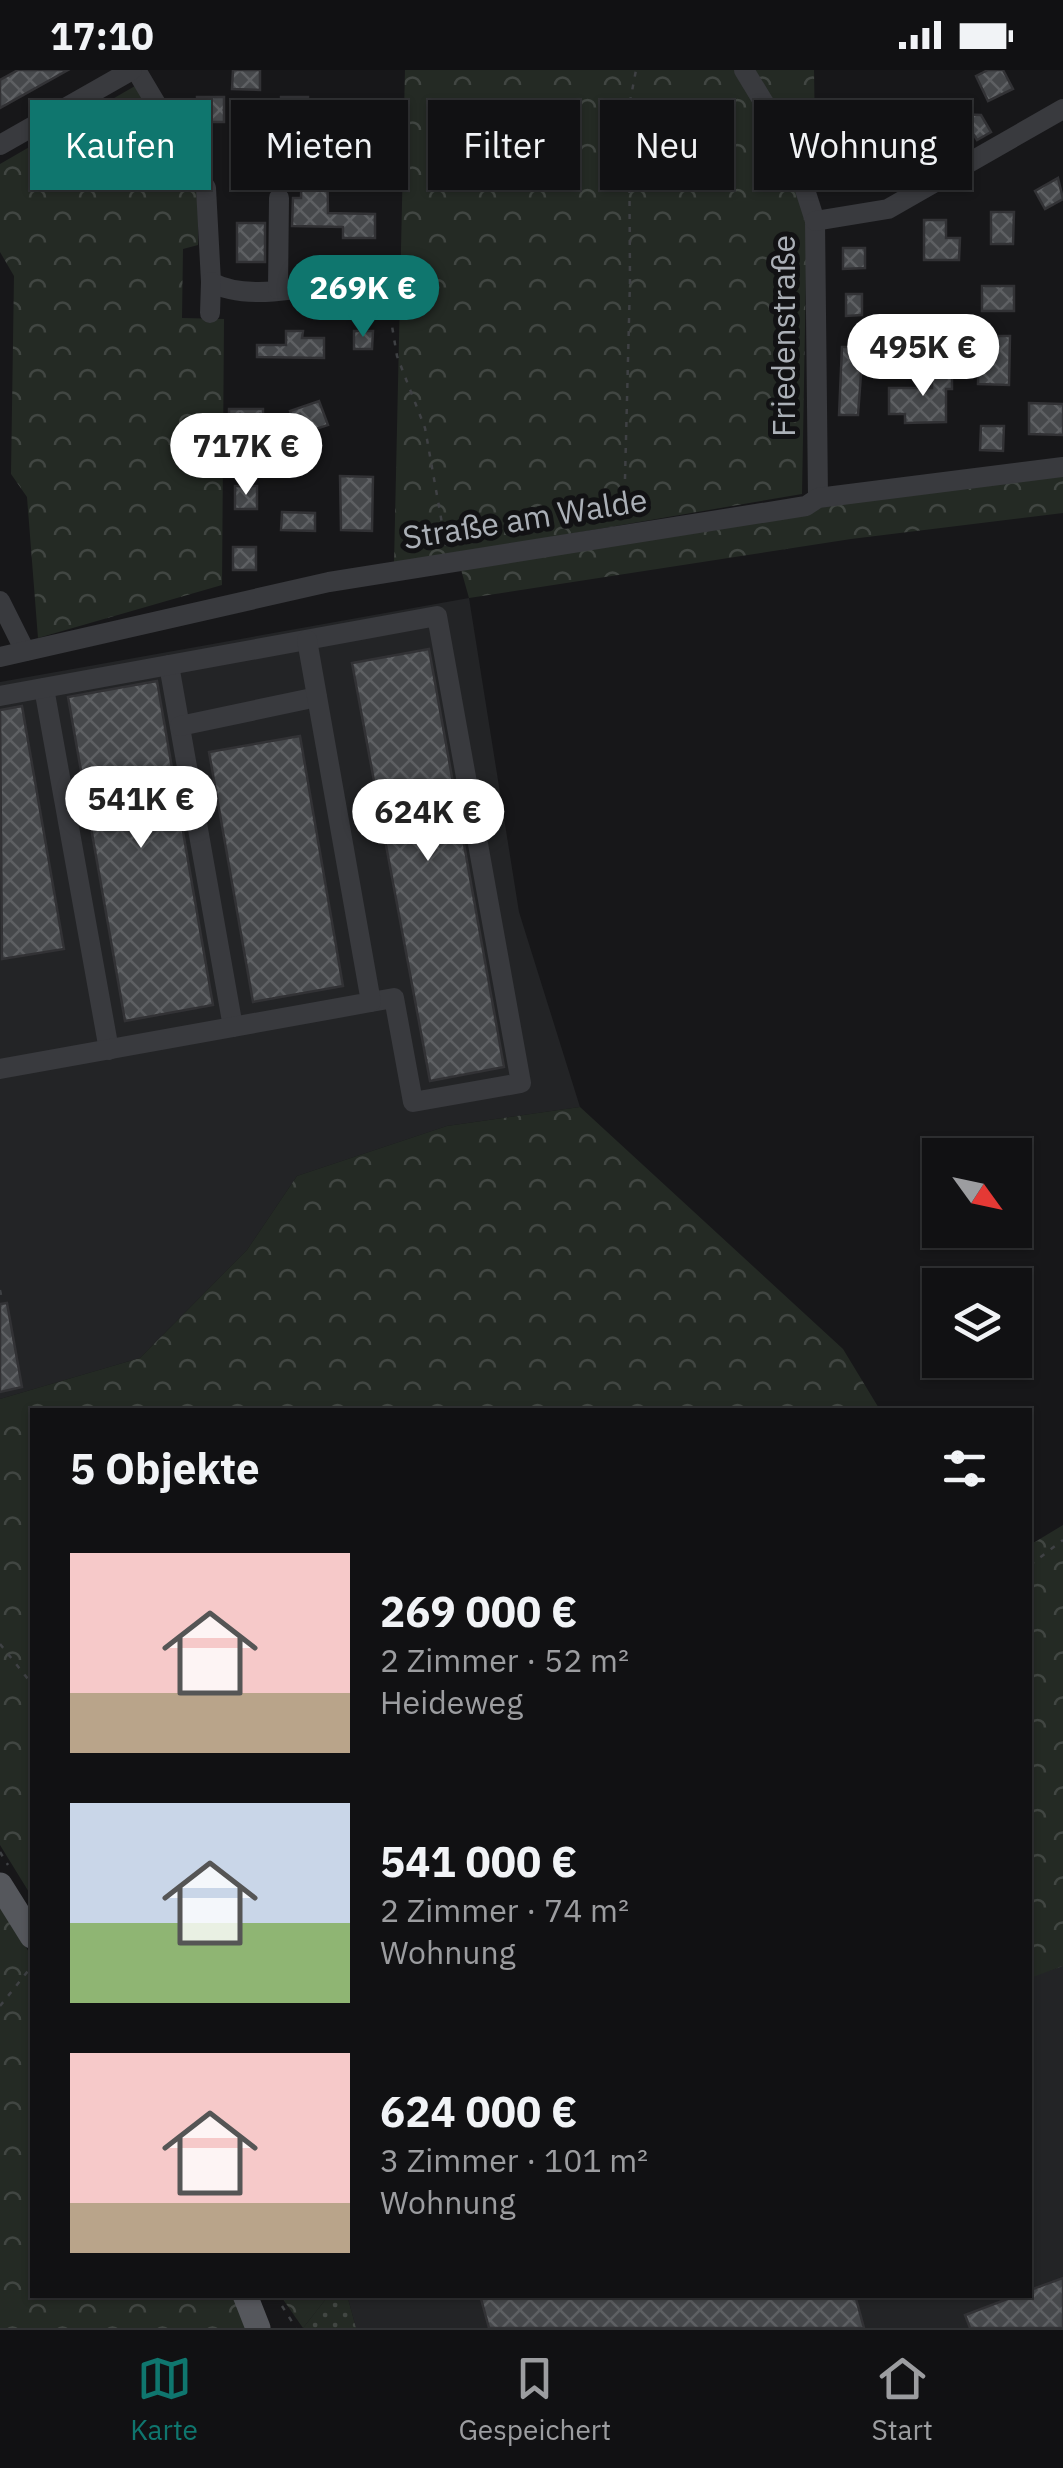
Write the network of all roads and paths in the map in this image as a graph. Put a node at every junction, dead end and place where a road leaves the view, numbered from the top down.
1 (134, 70) edge
2 (636, 70) edge
3 (744, 70) edge
4 (1063, 110) edge
5 (0, 145) edge
6 (278, 198) dead end
7 (814, 221) junction
8 (385, 280) joint
9 (211, 282) junction
10 (278, 289) junction
11 (210, 313) dead end
12 (1063, 468) edge
13 (818, 498) junction
14 (623, 533) junction
15 (448, 562) junction
16 (0, 601) edge
17 (307, 640) junction
18 (25, 650) junction
19 (0, 656) edge
20 (169, 665) junction
21 (44, 688) junction
22 (0, 696) edge
23 (317, 696) junction
24 (180, 726) junction
25 (372, 1002) junction
26 (234, 1027) junction
27 (108, 1050) junction
28 (0, 1069) edge
29 (0, 1290) edge
30 (2, 1300) edge
31 (1063, 1540) edge
32 (1032, 1563) edge
33 (0, 1644) edge
34 (30, 1682) edge
35 (0, 1885) edge
36 (30, 1933) edge
37 (30, 1968) edge
38 (0, 2006) edge
39 (246, 2298) edge
40 (278, 2298) edge
41 (286, 2298) edge
42 (287, 2314) junction
43 (258, 2328) edge
44 (296, 2328) edge

1 - 5 street
1 - 9 street
2 - 14 path
3 - 7 street, Friedenstraße
4 - 7 street
6 - 10 street
7 - 13 street, Friedenstraße
8 - 10 street
8 - 15 path
9 - 10 street
9 - 11 street
12 - 13 street, Straße am Walde
13 - 14 street, Straße am Walde
14 - 15 street, Straße am Walde
15 - 18 street, Straße am Walde
16 - 18 street
17 - 20 street
17 - 23 street
17 - 25 street
18 - 19 street, Straße am Walde
20 - 21 street
20 - 24 street
21 - 22 street
21 - 27 street
23 - 24 street
23 - 25 street
24 - 26 street
25 - 26 street
26 - 27 street
27 - 28 street
29 - 30 path
31 - 32 path
33 - 34 path
35 - 36 main road
37 - 38 path
39 - 43 main road
40 - 42 path
41 - 42 path
42 - 44 path

